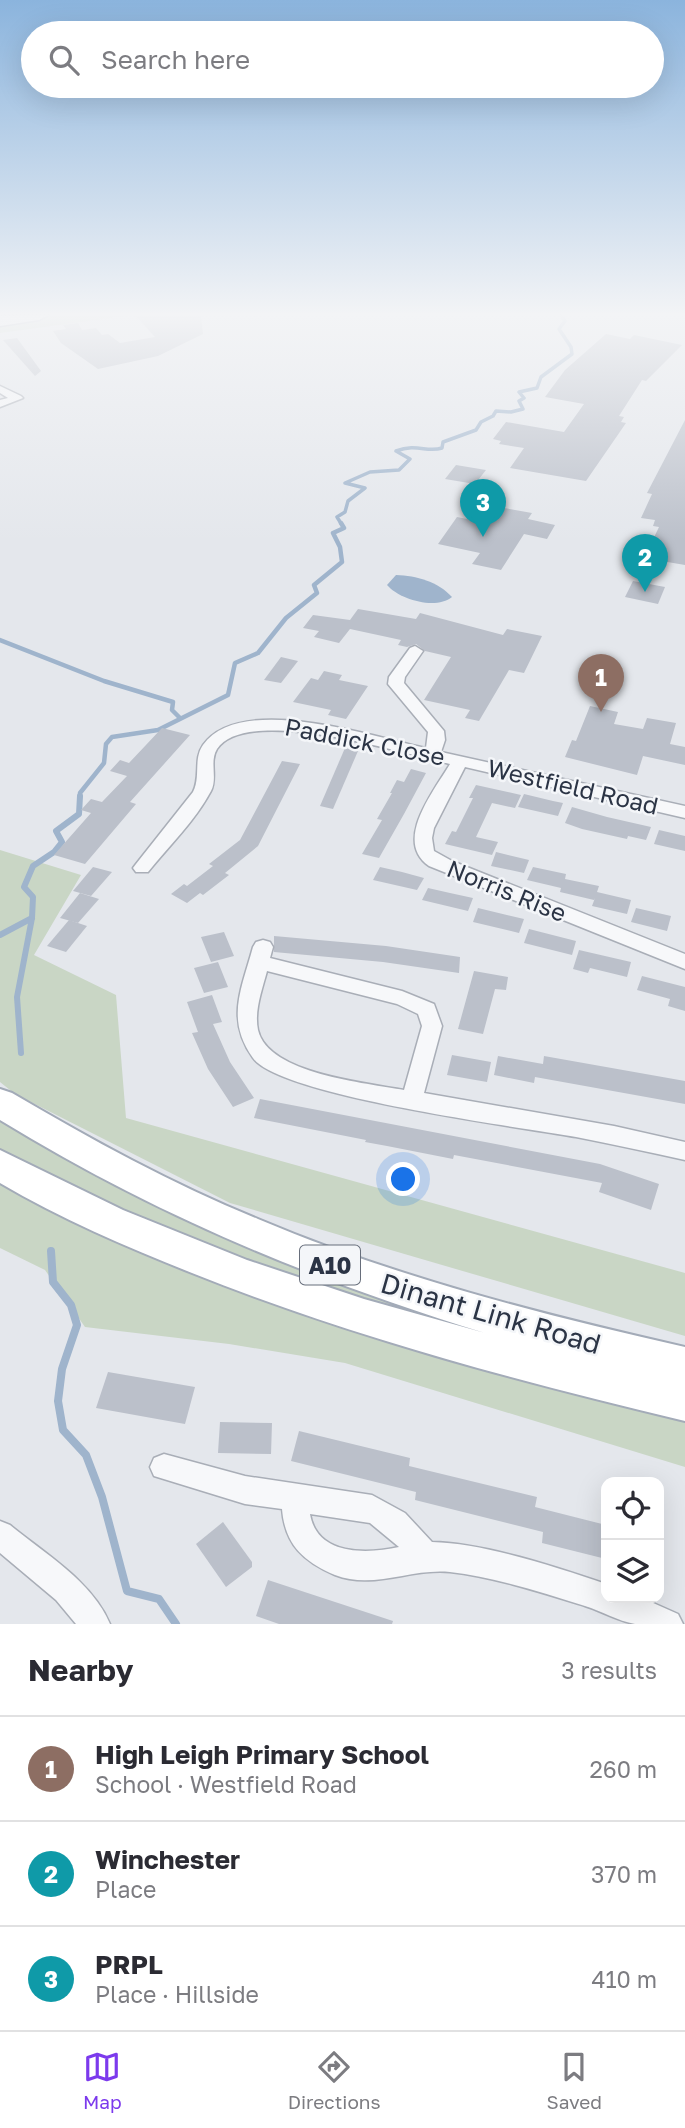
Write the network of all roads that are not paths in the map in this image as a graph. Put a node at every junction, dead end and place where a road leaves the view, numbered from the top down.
1 (3, 391) edge
2 (0, 404) edge
3 (415, 650) dead end
4 (432, 753) junction
5 (461, 760) junction
6 (685, 812) edge
7 (142, 868) dead end
8 (685, 962) edge
9 (412, 1099) junction
10 (0, 1103) edge
11 (685, 1151) edge
12 (0, 1165) edge
13 (685, 1366) edge
14 (685, 1401) edge
15 (164, 1467) dead end
16 (296, 1498) junction
17 (0, 1535) edge
18 (424, 1556) junction
19 (95, 1624) edge
20 (668, 1624) edge

1 - 2 street
3 - 4 street
4 - 5 street, Paddick Close
4 - 7 street, Paddick Close
5 - 6 street, Westfield Road
5 - 8 street, Norris Rise
9 - 9 street
9 - 11 street
10 - 13 main road, Dinant Link Road / A10
12 - 14 main road, Dinant Link Road / A10
15 - 16 street
16 - 18 street
16 - 18 street
17 - 19 street
18 - 20 street

